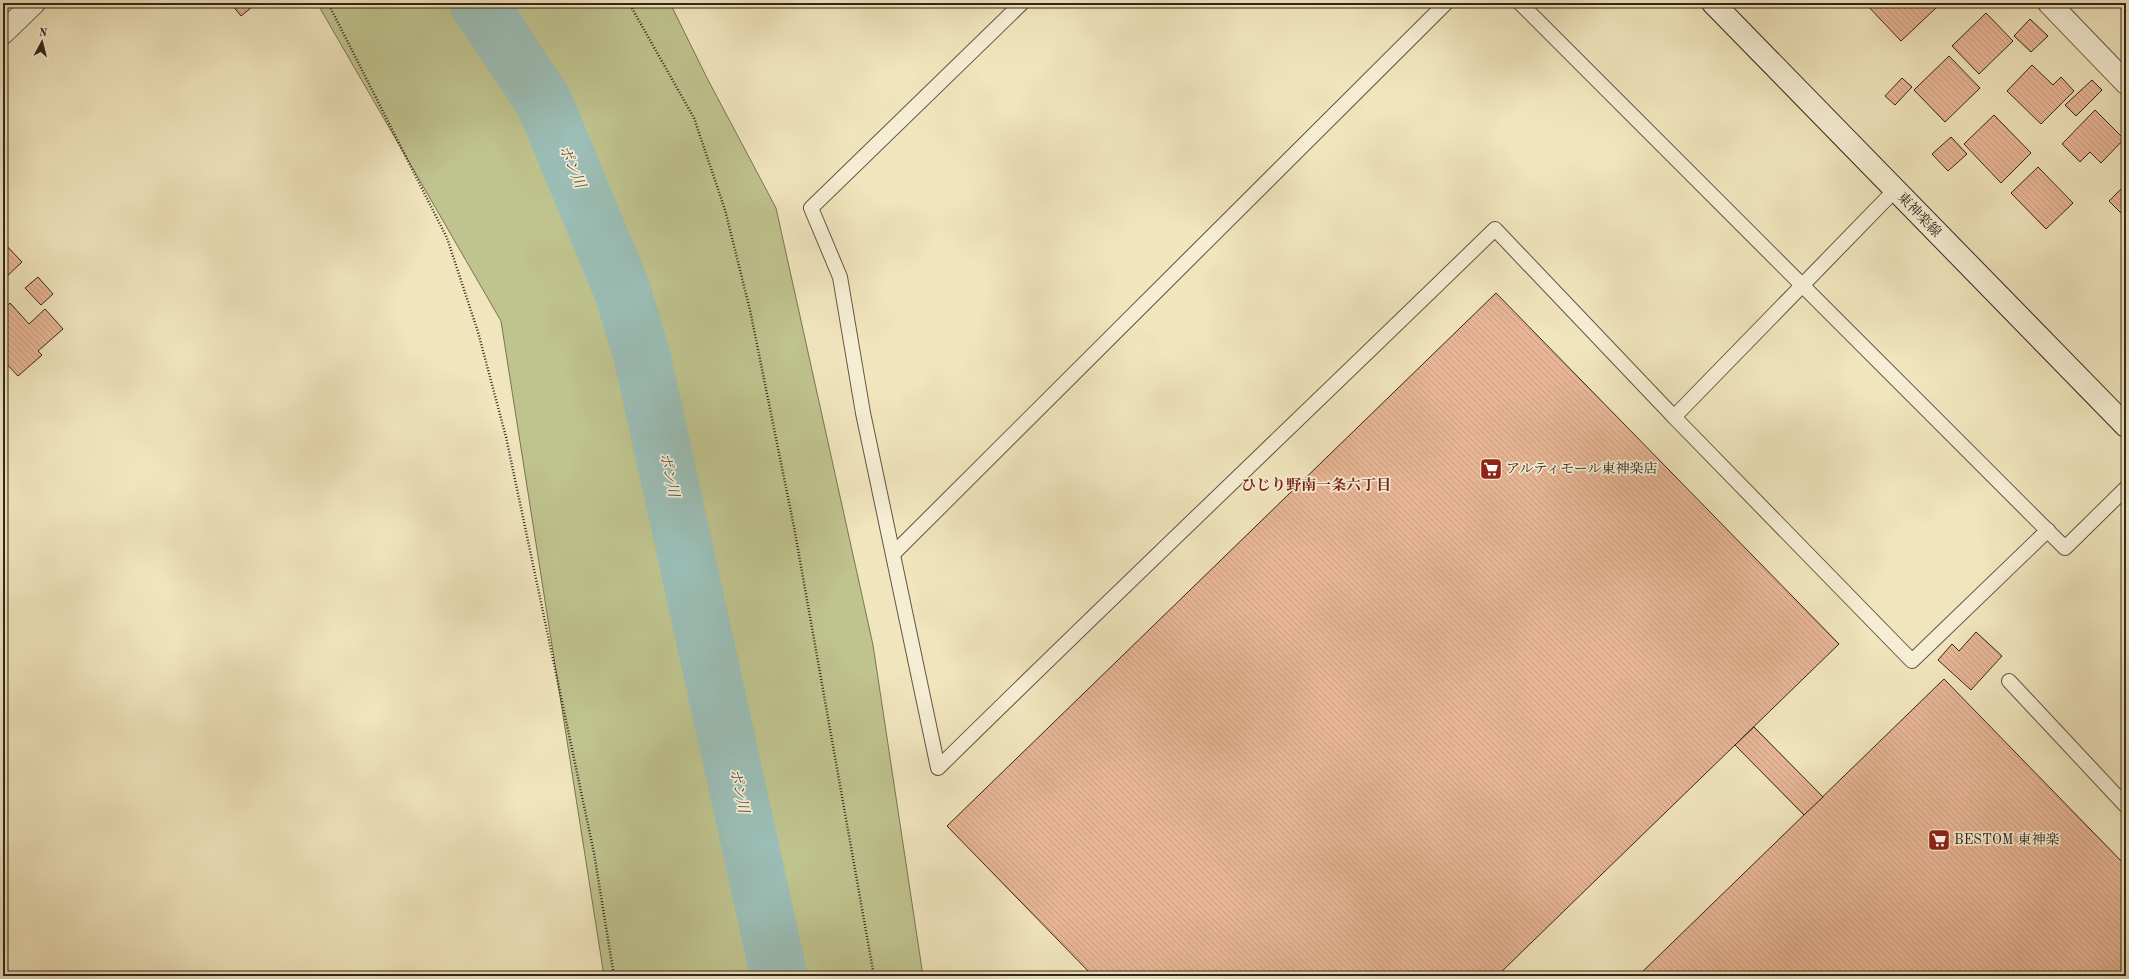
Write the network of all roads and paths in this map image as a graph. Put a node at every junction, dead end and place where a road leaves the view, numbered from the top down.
1 (34, 3) edge
2 (328, 3) edge
3 (629, 3) edge
4 (1022, 3) edge
5 (1446, 3) edge
6 (1520, 3) edge
7 (1713, 3) edge
8 (2049, 3) edge
9 (3, 34) edge
10 (2126, 83) edge
11 (1894, 190) junction
12 (1803, 286) junction
13 (1674, 417) junction
14 (2126, 426) edge
15 (2126, 488) edge
16 (2048, 530) junction
17 (893, 554) junction
18 (2009, 681) dead end
19 (2126, 806) edge
20 (614, 976) edge
21 (874, 976) edge

1 - 9 main road
2 - 20 path
3 - 21 path
4 - 17 lane
5 - 17 lane
6 - 12 lane
7 - 11 main road, 東神楽線
8 - 10 main road
11 - 12 lane
11 - 14 main road, 東神楽線
12 - 13 lane
12 - 16 lane
13 - 16 lane
13 - 17 lane
15 - 16 lane
18 - 19 lane

